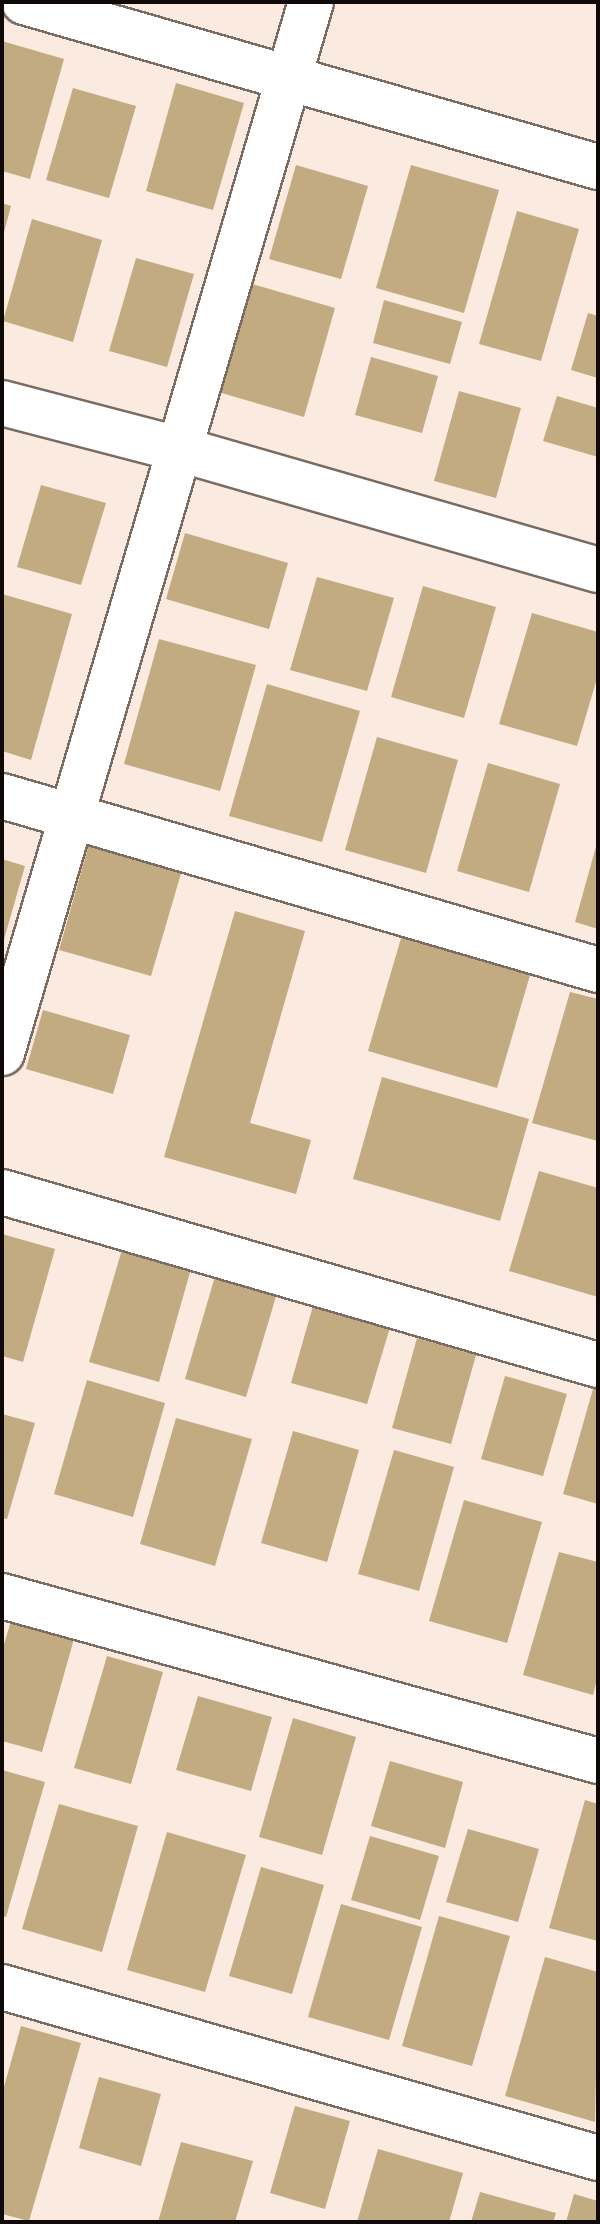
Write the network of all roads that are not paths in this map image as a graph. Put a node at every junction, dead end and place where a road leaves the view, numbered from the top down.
1 (24, 2) edge
2 (311, 2) edge
3 (289, 78) junction
4 (598, 167) edge
5 (2, 403) edge
6 (179, 449) junction
7 (598, 570) edge
8 (2, 796) edge
9 (74, 816) junction
10 (598, 970) edge
11 (2, 1053) edge
12 (2, 1192) edge
13 (598, 1365) edge
14 (2, 1596) edge
15 (598, 1761) edge
16 (2, 1987) edge
17 (598, 2158) edge

1 - 3 street
2 - 3 street
3 - 4 street
3 - 6 street
5 - 6 street
6 - 7 street
6 - 9 street
8 - 9 street
9 - 10 street
9 - 11 street
12 - 13 street
14 - 15 street
16 - 17 street

